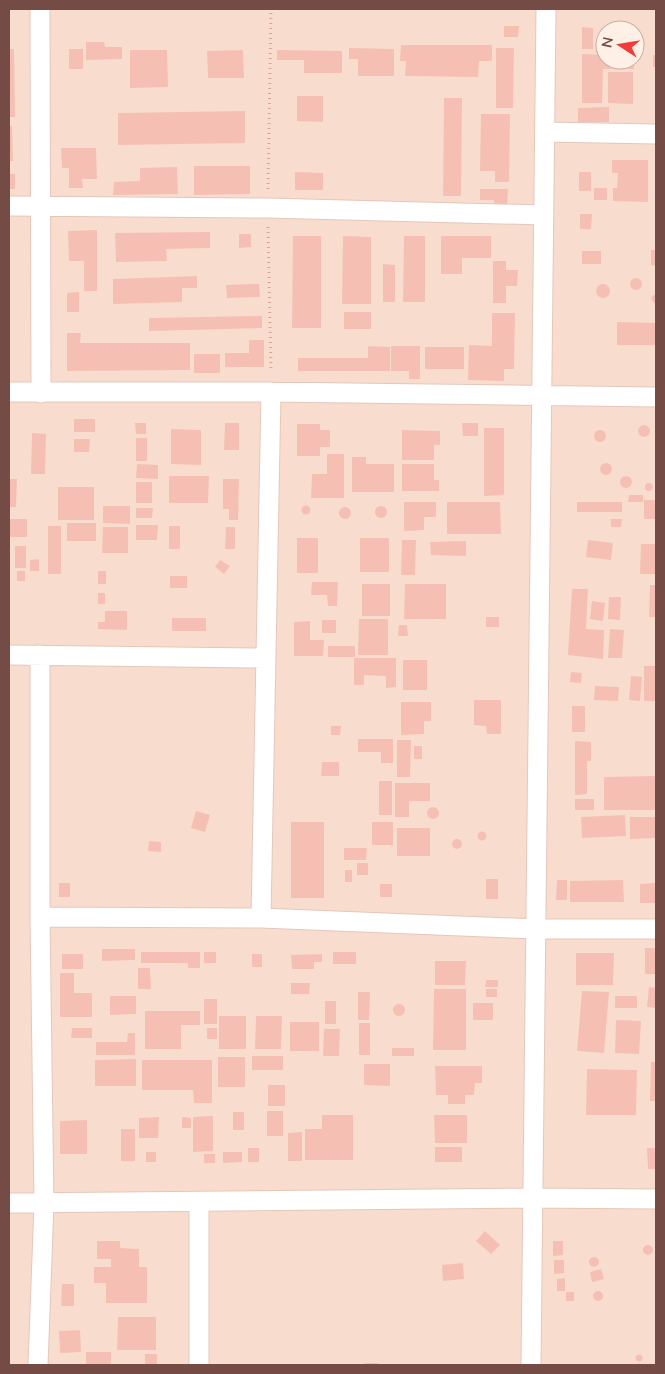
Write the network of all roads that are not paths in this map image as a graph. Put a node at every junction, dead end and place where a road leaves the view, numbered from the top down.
1 (40, 9) edge
2 (546, 9) edge
3 (545, 132) junction
4 (656, 134) edge
5 (9, 206) edge
6 (39, 207) junction
7 (544, 214) junction
8 (9, 392) edge
9 (271, 392) junction
10 (41, 393) junction
11 (542, 394) junction
12 (656, 397) edge
13 (9, 655) edge
14 (40, 655) junction
15 (265, 658) junction
16 (40, 917) junction
17 (261, 918) junction
18 (536, 929) junction
19 (656, 929) edge
20 (532, 1198) junction
21 (656, 1199) edge
22 (199, 1202) junction
23 (9, 1203) edge
24 (44, 1204) junction
25 (38, 1365) edge
26 (199, 1365) edge
27 (531, 1365) edge

1 - 6 street
2 - 3 street
3 - 4 street
3 - 7 street
5 - 6 street
6 - 7 street
6 - 10 street
7 - 11 street
8 - 10 street
9 - 10 street
9 - 11 street
9 - 15 street
11 - 12 street
11 - 18 street
13 - 14 street
14 - 15 street
14 - 16 street
15 - 17 street
16 - 17 street
16 - 24 street
17 - 18 street
18 - 19 street
18 - 20 street
20 - 21 street
20 - 22 street
20 - 27 street
22 - 24 street
22 - 26 street
23 - 24 street
24 - 25 street

